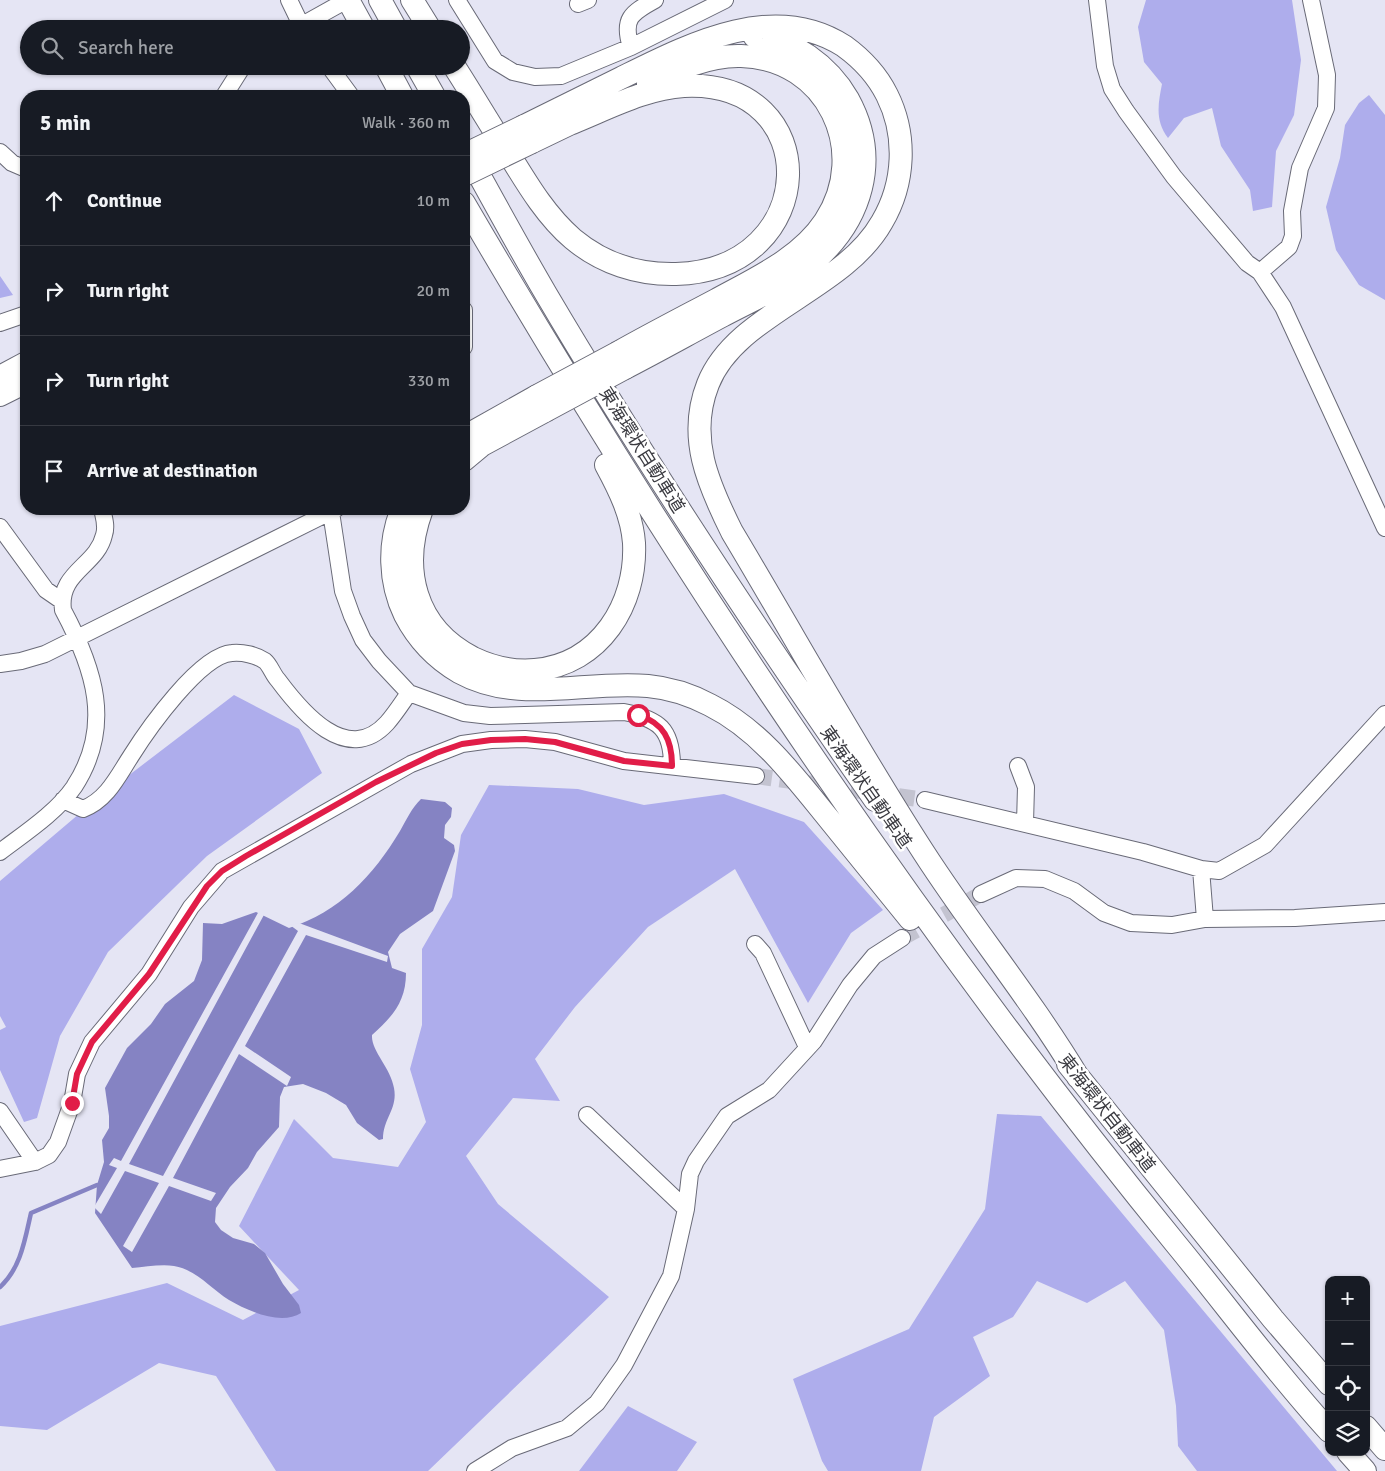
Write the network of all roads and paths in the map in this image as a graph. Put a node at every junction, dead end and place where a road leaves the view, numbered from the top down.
1 (289, 0) edge
2 (347, 0) edge
3 (380, 0) edge
4 (412, 0) edge
5 (458, 0) edge
6 (654, 0) edge
7 (725, 0) edge
8 (1097, 0) edge
9 (1311, 0) edge
10 (296, 20) edge
11 (312, 20) edge
12 (359, 20) edge
13 (391, 20) edge
14 (424, 20) edge
15 (701, 42) junction
16 (631, 47) junction
17 (237, 75) edge
18 (336, 75) edge
19 (391, 75) edge
20 (422, 75) edge
21 (460, 75) edge
22 (228, 90) edge
23 (347, 90) edge
24 (399, 90) edge
25 (431, 90) edge
26 (469, 90) edge
27 (470, 91) edge
28 (572, 123) junction
29 (528, 134) junction
30 (0, 152) edge
31 (470, 153) edge
32 (470, 159) edge
33 (20, 166) edge
34 (470, 171) edge
35 (470, 213) edge
36 (470, 226) edge
37 (1260, 272) junction
38 (20, 315) edge
39 (3, 319) edge
40 (20, 360) edge
41 (622, 360) junction
42 (20, 366) edge
43 (0, 368) edge
44 (0, 377) edge
45 (20, 385) edge
46 (0, 395) edge
47 (541, 403) junction
48 (470, 434) edge
49 (470, 455) edge
50 (103, 515) edge
51 (326, 515) edge
52 (334, 515) edge
53 (400, 515) edge
54 (420, 515) edge
55 (0, 527) edge
56 (1385, 528) edge
57 (62, 601) junction
58 (77, 638) junction
59 (0, 664) edge
60 (409, 693) junction
61 (1385, 714) edge
62 (672, 766) junction
63 (1018, 766) dead end
64 (756, 776) tunnel mouth
65 (63, 800) junction
66 (925, 800) tunnel mouth
67 (1025, 823) junction
68 (0, 852) edge
69 (1201, 870) junction
70 (980, 894) tunnel mouth
71 (1385, 912) edge
72 (1205, 919) junction
73 (902, 938) tunnel mouth
74 (755, 944) dead end
75 (807, 1047) junction
76 (1078, 1076) junction
77 (1055, 1092) junction
78 (0, 1112) edge
79 (587, 1116) dead end
80 (35, 1162) junction
81 (0, 1169) edge
82 (686, 1209) junction
83 (1325, 1379) edge
84 (1325, 1428) edge
85 (1370, 1432) edge
86 (1385, 1449) edge
87 (1352, 1456) edge
88 (475, 1471) edge
89 (1365, 1471) edge

1 - 10 street
2 - 11 street
2 - 12 highway
3 - 13 highway
4 - 14 highway
5 - 16 street
6 - 16 street
7 - 16 street
8 - 37 street
9 - 37 street
15 - 29 highway
15 - 41 highway
15 - 76 highway
17 - 22 street
18 - 23 street
19 - 24 highway
20 - 25 highway
21 - 26 highway
27 - 28 highway
28 - 29 highway
28 - 41 highway
29 - 31 highway, bridge
29 - 34 highway, bridge
30 - 33 street
32 - 76 highway, 東海環状自動車道
35 - 77 highway, 東海環状自動車道
36 - 54 highway
37 - 56 street
38 - 39 street
40 - 43 highway
41 - 47 highway, bridge
42 - 44 highway
45 - 46 highway
47 - 48 highway
47 - 49 highway
50 - 57 street
51 - 58 street
52 - 60 street
53 - 77 highway
55 - 57 street
57 - 58 street
58 - 59 street
58 - 65 street
60 - 62 street
60 - 65 street
61 - 69 street
62 - 64 street
62 - 80 street
63 - 67 street
65 - 68 street
66 - 67 street
67 - 69 street
69 - 72 street
70 - 72 street
71 - 72 street
73 - 75 street
74 - 75 street
75 - 82 street
76 - 83 highway, 東海環状自動車道
77 - 84 highway, 東海環状自動車道
78 - 80 street
79 - 82 street
80 - 81 street
82 - 88 street
85 - 86 highway
87 - 89 highway

